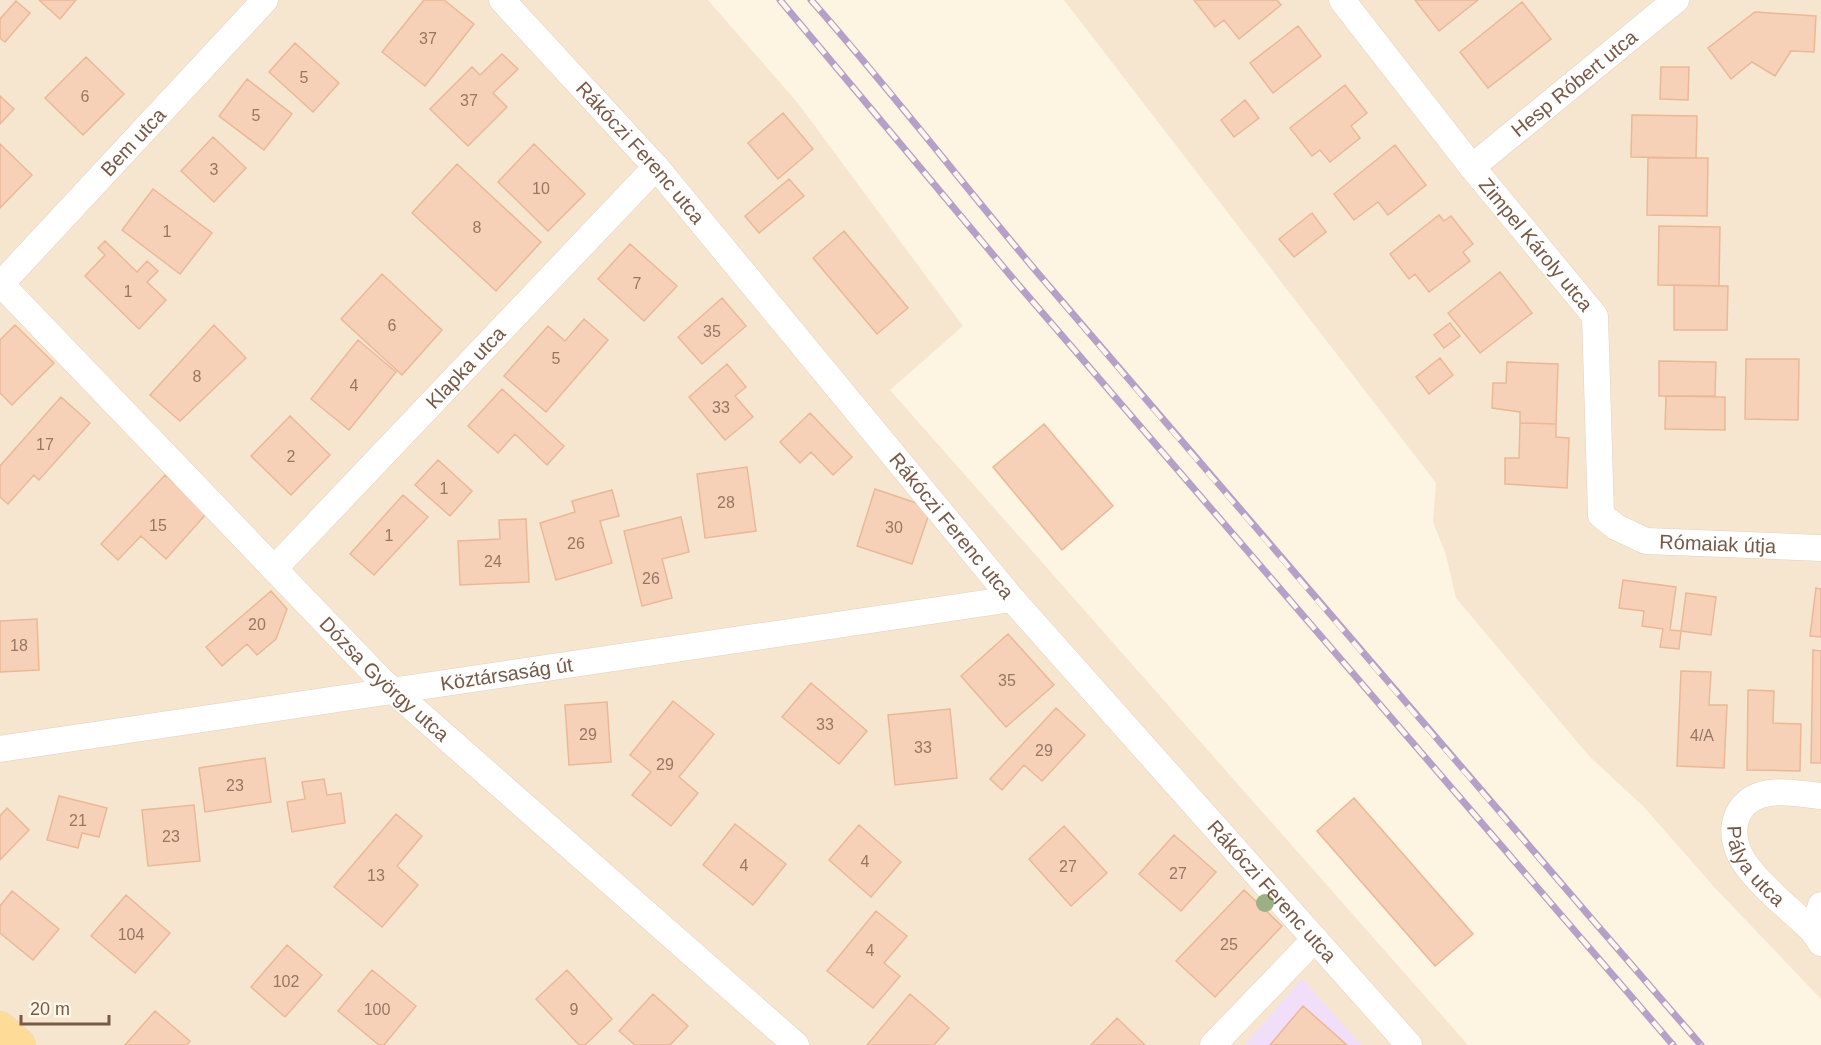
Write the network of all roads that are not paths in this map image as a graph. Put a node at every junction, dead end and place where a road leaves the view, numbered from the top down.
1 (265, 0) edge
2 (502, 0) edge
3 (1342, 0) edge
4 (1676, 0) edge
5 (1472, 166) junction
6 (656, 167) junction
7 (0, 284) edge
8 (1616, 527) joint
9 (1821, 548) edge
10 (274, 568) junction
11 (1012, 599) junction
12 (394, 692) junction
13 (0, 749) edge
14 (1821, 796) edge
15 (1821, 905) edge
16 (1817, 937) edge
17 (1315, 939) junction
18 (0, 1028) edge
19 (20, 1045) edge
20 (796, 1045) edge
21 (1213, 1045) edge
22 (1409, 1045) edge

1 - 7 street, Bem utca
2 - 6 street, Rákóczi Ferenc utca
3 - 5 street, Zimpel Károly utca
4 - 5 street, Hesp Róbert utca
5 - 8 street, Zimpel Károly utca
6 - 10 street, Klapka utca
6 - 11 street, Rákóczi Ferenc utca
7 - 10 street, Dózsa György utca
8 - 9 street, Rómaiak útja
10 - 12 street, Dózsa György utca
11 - 12 street, Köztársaság út
11 - 17 street, Rákóczi Ferenc utca
12 - 13 street, Köztársaság út
12 - 20 street, Dózsa György utca
14 - 16 street, Pálya utca
15 - 16 street
17 - 21 street
17 - 22 street, Rákóczi Ferenc utca
18 - 19 main road

